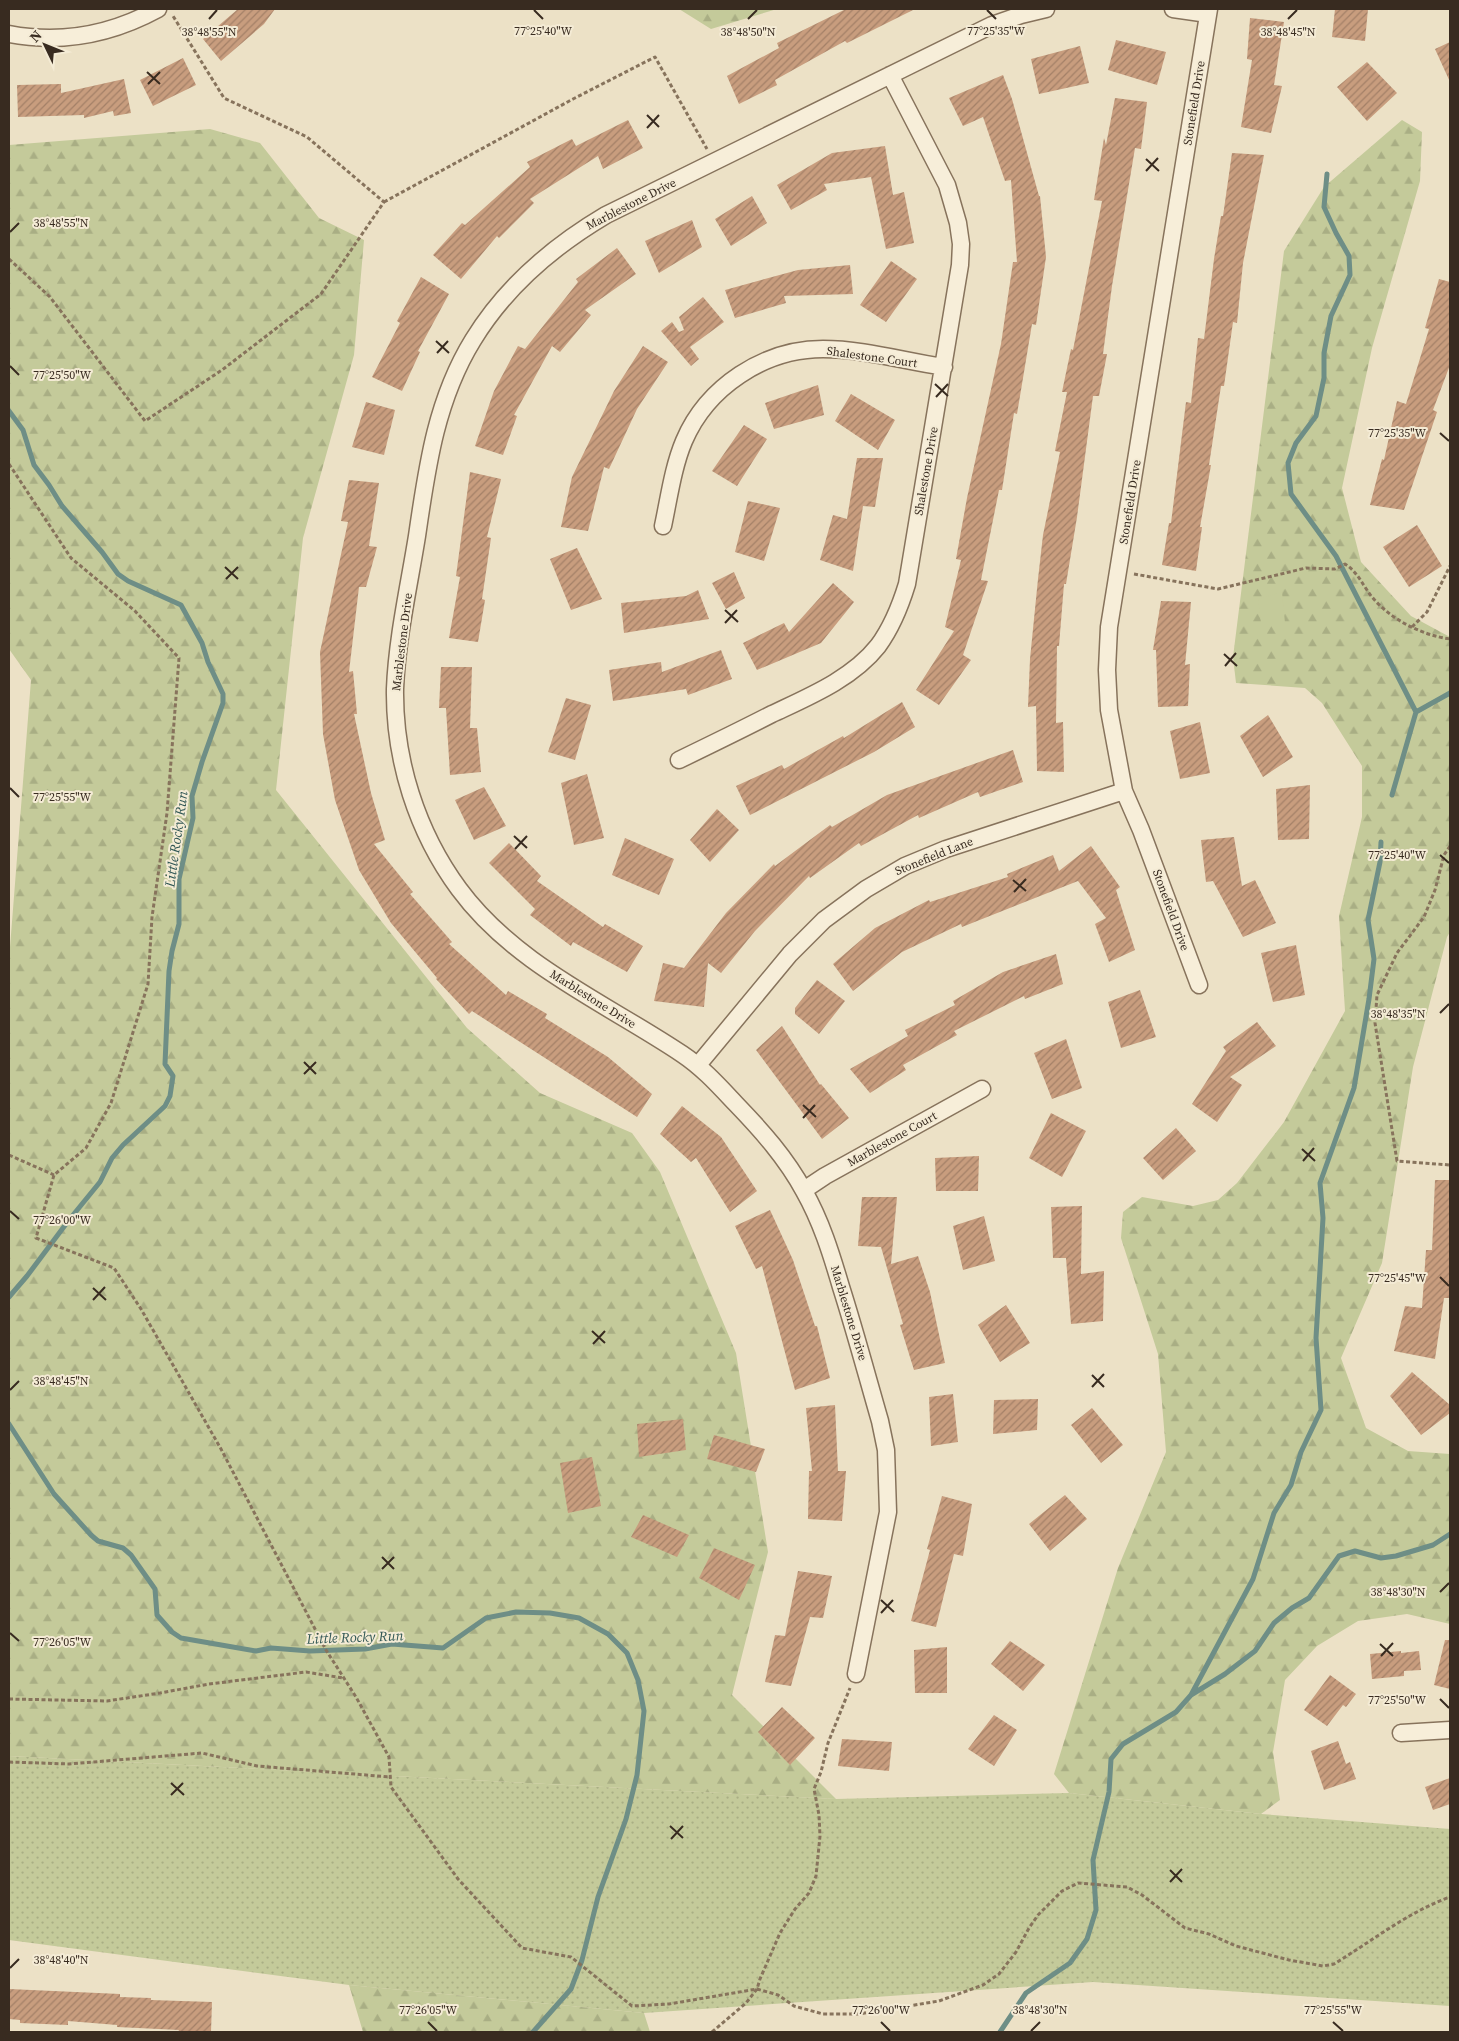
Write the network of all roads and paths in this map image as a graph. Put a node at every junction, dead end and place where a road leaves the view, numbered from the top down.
1 (158, 9) edge
2 (168, 9) edge
3 (1046, 9) edge
4 (1173, 9) edge
5 (1208, 12) edge
6 (9, 34) edge
7 (890, 75) junction
8 (714, 161) junction
9 (384, 202) junction
10 (9, 258) edge
11 (944, 368) junction
12 (9, 464) edge
13 (663, 526) dead end
14 (1450, 566) edge
15 (1119, 571) junction
16 (1412, 627) junction
17 (1450, 639) edge
18 (679, 760) dead end
19 (1124, 791) junction
20 (1450, 846) edge
21 (1199, 985) dead end
22 (698, 1065) junction
23 (982, 1089) dead end
24 (9, 1155) edge
25 (1450, 1165) edge
26 (54, 1175) junction
27 (804, 1190) junction
28 (856, 1674) joint
29 (343, 1678) junction
30 (9, 1699) edge
31 (1450, 1730) edge
32 (1401, 1733) dead end
33 (9, 1762) edge
34 (390, 1777) junction
35 (1450, 1897) edge
36 (757, 1989) junction
37 (712, 2032) edge

1 - 6 street
2 - 9 path
3 - 7 street, Marblestone Drive
4 - 5 street
5 - 15 street, Stonefield Drive
7 - 8 street, Marblestone Drive
7 - 11 street, Shalestone Drive
8 - 9 path
8 - 22 street, Marblestone Drive
9 - 10 path
11 - 13 street, Shalestone Court
11 - 18 street, Shalestone Drive
12 - 26 path
14 - 16 path
15 - 16 path
15 - 19 street, Stonefield Drive
16 - 17 path
19 - 21 street, Stonefield Drive
19 - 22 street, Stonefield Lane
20 - 25 path
22 - 27 street, Marblestone Drive
23 - 27 street, Marblestone Court
24 - 26 path
26 - 29 path
27 - 28 street, Marblestone Drive
28 - 36 path
29 - 30 path
29 - 34 path
31 - 32 street
33 - 34 path
34 - 36 path
35 - 36 path
36 - 37 path

